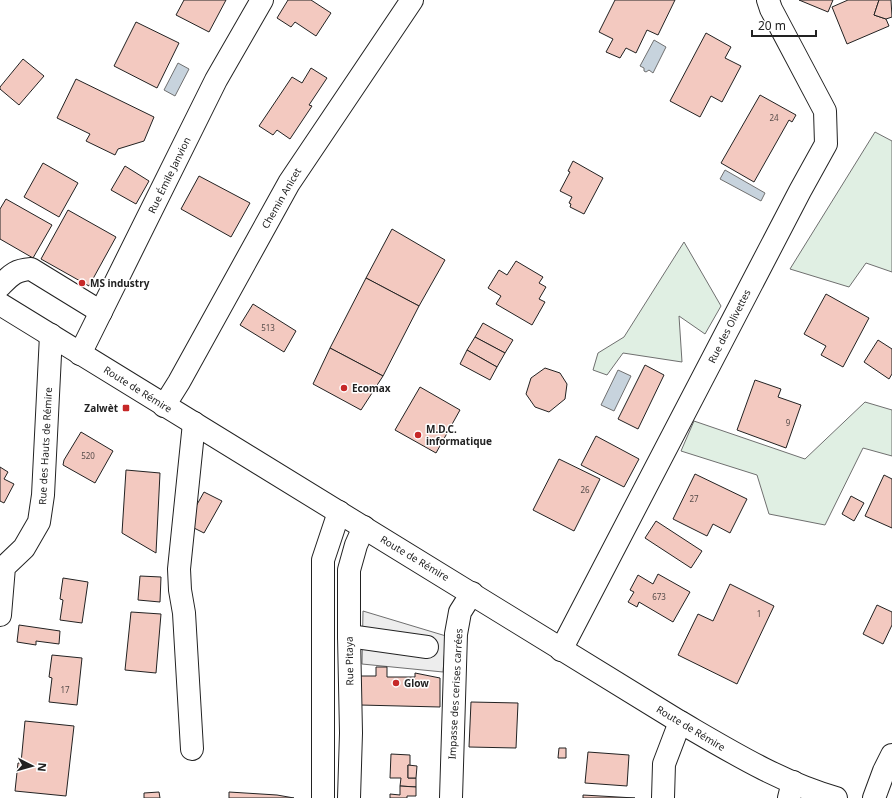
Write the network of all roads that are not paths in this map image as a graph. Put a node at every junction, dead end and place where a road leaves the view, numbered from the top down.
1 (262, 0) edge
2 (412, 0) edge
3 (768, 0) edge
4 (0, 286) edge
5 (0, 304) edge
6 (101, 312) junction
7 (51, 335) junction
8 (80, 354) junction
9 (164, 406) junction
10 (194, 423) junction
11 (339, 512) junction
12 (364, 527) junction
13 (472, 593) junction
14 (0, 616) edge
15 (349, 636) junction
16 (427, 647) dead end
17 (561, 650) junction
18 (680, 722) junction
19 (192, 749) dead end
20 (892, 756) edge
21 (791, 790) edge
22 (323, 798) edge
23 (349, 798) edge
24 (451, 798) edge
25 (663, 798) edge
26 (836, 798) edge
27 (874, 798) edge

1 - 6 street, Rue Émile Janvion
2 - 9 street, Chemin Anicet
3 - 17 street, Rue des Olivettes
4 - 6 street
5 - 7 street, Route de Rémire
6 - 8 street, Rue Émile Janvion
7 - 8 street, Route de Rémire
7 - 14 street, Rue des Hauts de Rémire
8 - 9 street, Route de Rémire
9 - 10 street, Route de Rémire
10 - 11 street, Route de Rémire
10 - 19 street
11 - 12 street, Route de Rémire
11 - 22 street
12 - 13 street, Route de Rémire
12 - 15 street, Rue Pitaya
13 - 17 street, Route de Rémire
13 - 24 street, Impasse des cerises carrées
15 - 16 street
15 - 23 street, Rue Pitaya
17 - 18 street, Route de Rémire
18 - 21 street, Route de Rémire
18 - 25 street
20 - 27 street
21 - 26 street, Route de Rémire

